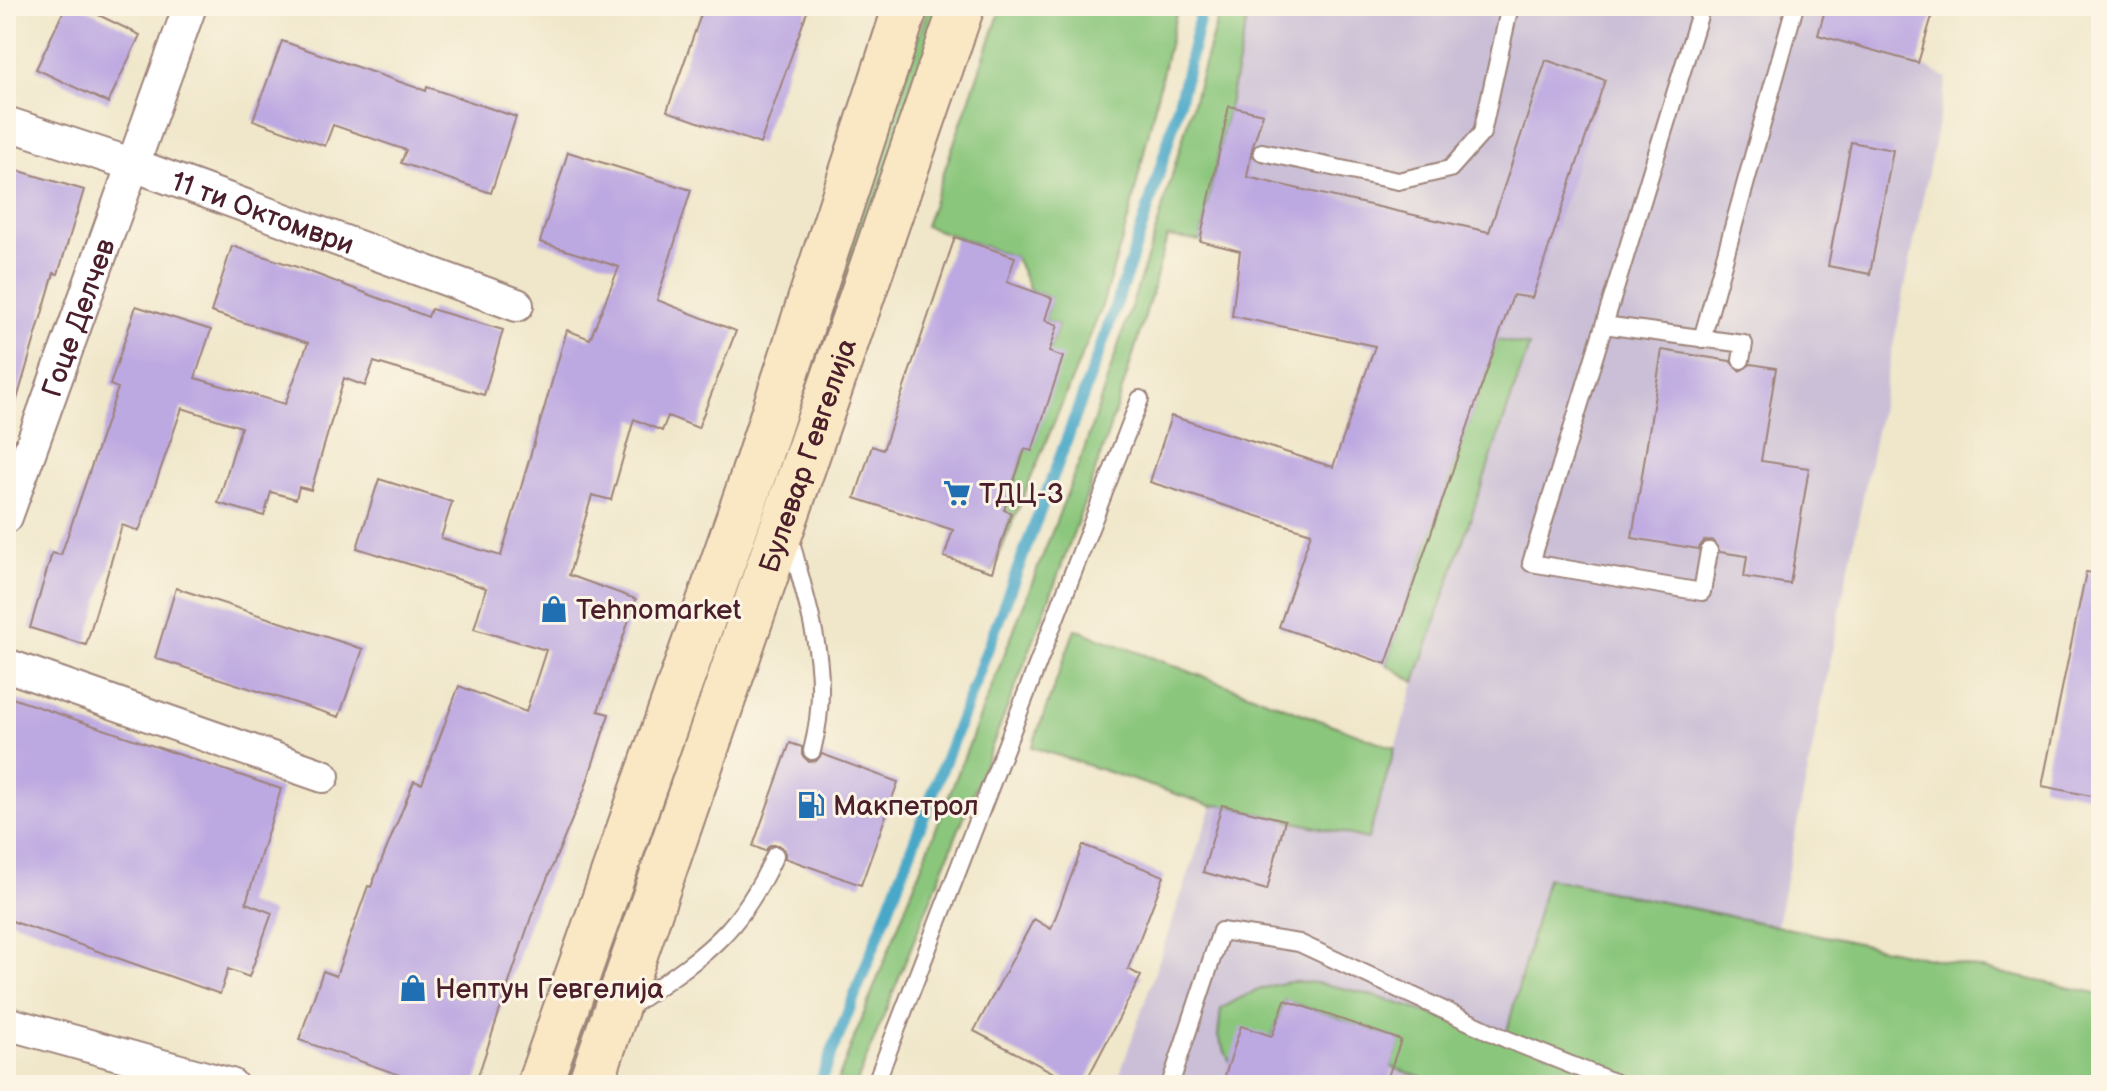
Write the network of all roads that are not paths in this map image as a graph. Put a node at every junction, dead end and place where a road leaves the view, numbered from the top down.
1 (190, 6) edge
2 (906, 6) edge
3 (962, 6) edge
4 (1510, 6) edge
5 (1702, 6) edge
6 (1795, 6) edge
7 (6, 123) edge
8 (1262, 152) dead end
9 (131, 164) junction
10 (517, 305) dead end
11 (1604, 325) junction
12 (1702, 339) junction
13 (1741, 360) dead end
14 (1140, 399) dead end
15 (785, 516) junction
16 (6, 517) edge
17 (1709, 551) dead end
18 (6, 665) edge
19 (812, 751) dead end
20 (323, 776) dead end
21 (775, 855) dead end
22 (615, 1016) junction
23 (6, 1023) edge
24 (231, 1085) edge
25 (539, 1085) edge
26 (590, 1085) edge
27 (875, 1085) edge
28 (1170, 1085) edge
29 (1621, 1085) edge

1 - 9 street, Гоце Делчев
2 - 25 main road, Булевар Гевгелија
3 - 15 main road, Булевар Гевгелија
4 - 8 lane
5 - 11 lane
6 - 12 lane
7 - 9 street, 11 ти Октомври
9 - 10 street, 11 ти Октомври
9 - 16 street, Гоце Делчев
11 - 12 lane
11 - 17 lane
12 - 13 lane
14 - 27 lane
15 - 19 lane
15 - 22 main road, Булевар Гевгелија
18 - 20 street
21 - 22 lane
22 - 26 main road, Булевар Гевгелија
23 - 24 street
28 - 29 lane

